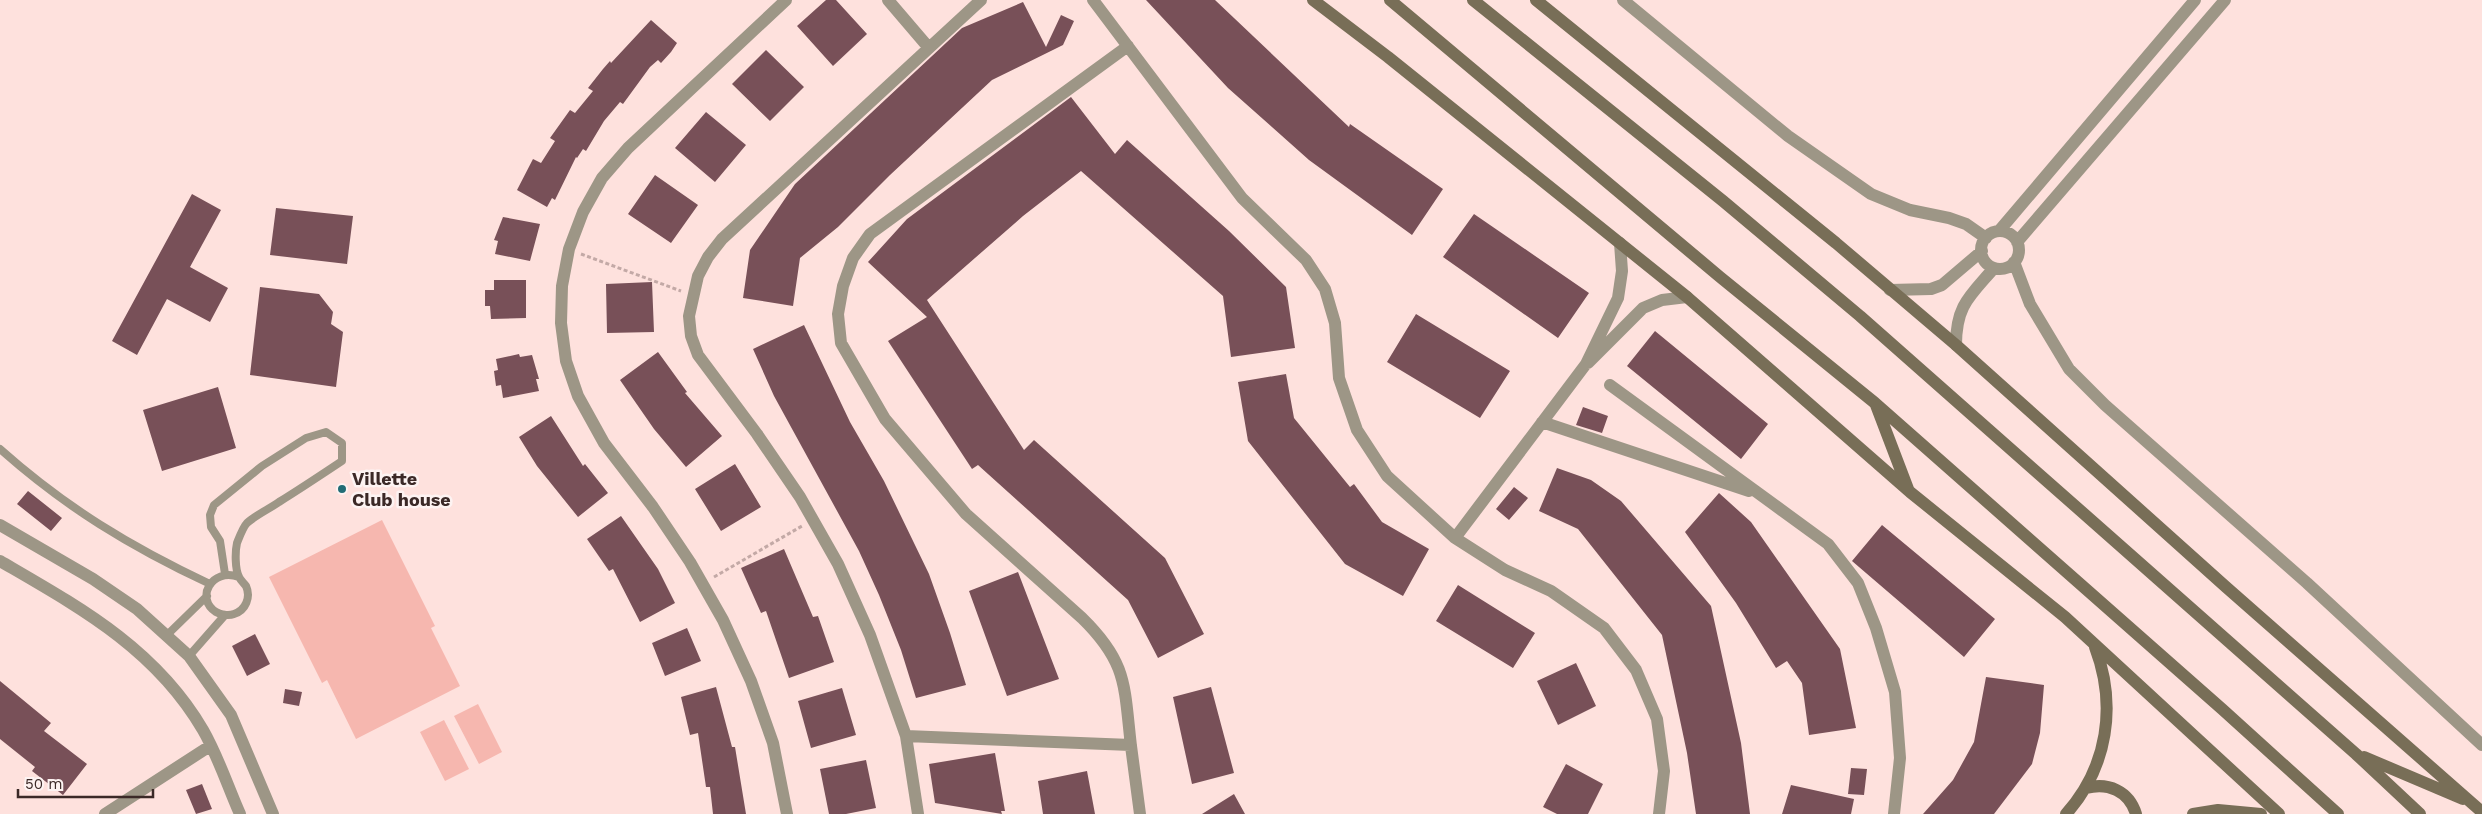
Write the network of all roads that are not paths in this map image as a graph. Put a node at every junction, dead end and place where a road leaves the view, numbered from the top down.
1 (786, 0) edge
2 (888, 0) edge
3 (982, 0) edge
4 (1093, 0) edge
5 (1313, 0) edge
6 (1390, 0) edge
7 (1474, 0) edge
8 (1536, 0) edge
9 (1623, 0) edge
10 (2195, 0) edge
11 (2225, 0) edge
12 (1128, 46) junction
13 (929, 48) junction
14 (1999, 231) junction
15 (1986, 238) junction
16 (1620, 242) junction
17 (2017, 242) junction
18 (1982, 251) junction
19 (2014, 262) junction
20 (1994, 268) junction
21 (1890, 290) junction
22 (1687, 297) junction
23 (1956, 345) junction
24 (1586, 364) junction
25 (1610, 386) dead end
26 (1875, 403) junction
27 (1542, 422) junction
28 (0, 449) edge
29 (1910, 492) junction
30 (1760, 495) junction
31 (0, 525) edge
32 (1456, 538) junction
33 (0, 561) edge
34 (226, 574) junction
35 (239, 577) junction
36 (210, 584) junction
37 (207, 596) junction
38 (225, 615) junction
39 (166, 636) junction
40 (2095, 644) junction
41 (189, 656) junction
42 (906, 736) junction
43 (1131, 745) junction
44 (2482, 745) edge
45 (210, 746) junction
46 (2356, 754) junction
47 (2086, 788) junction
48 (2478, 808) edge
49 (105, 814) edge
50 (240, 814) edge
51 (273, 814) edge
52 (787, 814) edge
53 (918, 814) edge
54 (1140, 814) edge
55 (1658, 814) edge
56 (1894, 814) edge
57 (2066, 814) edge
58 (2136, 814) edge
59 (2193, 814) edge
60 (2260, 814) edge
61 (2280, 814) edge
62 (2338, 814) edge
63 (2420, 814) edge

1 - 52 street
2 - 13 street
3 - 13 street
4 - 12 street
5 - 16 street
6 - 26 street
7 - 46 street
8 - 21 street
9 - 15 street
10 - 14 street
11 - 17 street
12 - 32 street
12 - 43 street
13 - 42 street
14 - 15 street
14 - 17 street
15 - 18 street
16 - 22 street
16 - 24 street
17 - 19 street
18 - 20 street
18 - 21 street
19 - 20 street
19 - 44 street
20 - 23 street
21 - 23 street
22 - 24 street
22 - 29 street
23 - 48 street
24 - 27 street
25 - 30 street
26 - 29 street
26 - 62 street
27 - 30 street
27 - 32 street
28 - 36 lane
29 - 40 street
30 - 56 street
31 - 39 street
32 - 55 street
33 - 45 street
34 - 35 lane
34 - 35 lane
34 - 36 lane
35 - 38 lane
36 - 37 lane
37 - 38 lane
37 - 39 lane
38 - 41 lane
39 - 41 street
40 - 47 street
40 - 61 street
41 - 51 street
42 - 43 street
42 - 53 street
43 - 54 street
45 - 49 street
45 - 50 street
46 - 48 street
46 - 63 street
47 - 57 street
47 - 58 street
59 - 60 street

